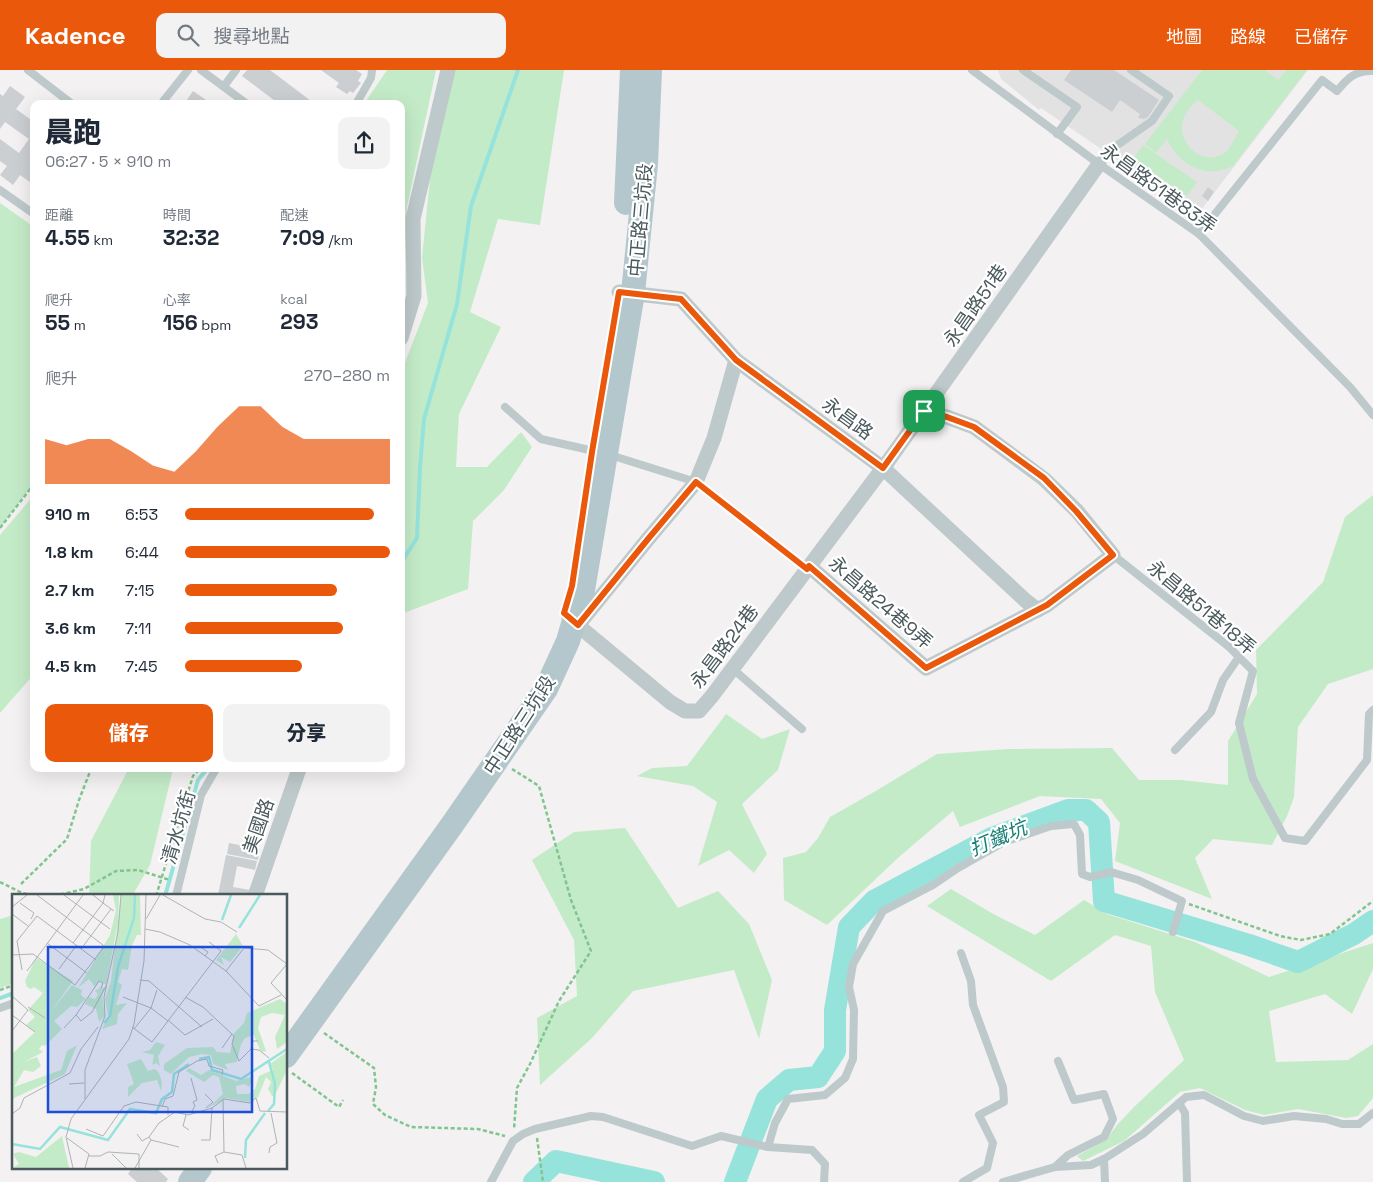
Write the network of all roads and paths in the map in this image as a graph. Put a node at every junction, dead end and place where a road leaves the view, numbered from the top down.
1 (28, 70) edge
2 (188, 70) edge
3 (200, 70) edge
4 (236, 70) edge
5 (372, 70) edge
6 (448, 70) edge
7 (632, 70) edge
8 (650, 70) edge
9 (972, 70) edge
10 (1023, 70) edge
11 (1131, 70) edge
12 (1373, 71) edge
13 (224, 86) junction
14 (67, 100) edge
15 (164, 100) edge
16 (242, 100) edge
17 (358, 100) edge
18 (1057, 134) junction
19 (1099, 164) junction
20 (0, 190) edge
21 (30, 211) edge
22 (1199, 234) junction
23 (626, 293) junction
24 (405, 325) edge
25 (736, 360) junction
26 (505, 407) dead end
27 (924, 411) junction
28 (1373, 415) edge
29 (599, 453) junction
30 (883, 468) junction
31 (696, 482) junction
32 (30, 489) edge
33 (0, 528) edge
34 (1113, 555) junction
35 (808, 567) junction
36 (1038, 610) junction
37 (572, 620) junction
38 (1239, 657) junction
39 (733, 669) junction
40 (1373, 710) edge
41 (802, 729) dead end
42 (1175, 750) dead end
43 (497, 760) junction
44 (1370, 761) edge
45 (90, 772) edge
46 (196, 772) edge
47 (214, 772) edge
48 (298, 772) edge
49 (163, 878) junction
50 (174, 881) dead end
51 (0, 882) edge
52 (21, 884) dead end
53 (27, 894) edge
54 (63, 894) edge
55 (157, 894) edge
56 (176, 894) edge
57 (256, 894) edge
58 (1182, 901) junction
59 (1373, 901) edge
60 (1173, 932) dead end
61 (961, 953) dead end
62 (12, 986) edge
63 (0, 990) edge
64 (12, 1004) edge
65 (0, 1008) edge
66 (311, 1024) junction
67 (288, 1029) edge
68 (288, 1053) edge
69 (1058, 1061) dead end
70 (288, 1070) edge
71 (343, 1100) dead end
72 (1179, 1103) junction
73 (1373, 1113) edge
74 (535, 1129) junction
75 (513, 1140) junction
76 (768, 1147) junction
77 (1104, 1159) junction
78 (1055, 1167) junction
79 (199, 1170) edge
80 (190, 1182) edge
81 (491, 1182) edge
82 (542, 1182) edge
83 (824, 1182) edge
84 (963, 1182) edge
85 (1003, 1182) edge
86 (1105, 1182) edge
87 (1187, 1182) edge

1 - 14 lane
2 - 15 lane
3 - 13 lane
4 - 13 lane
5 - 17 lane
6 - 24 street
7 - 23 main road, 中正路三坑段
8 - 23 main road, 中正路三坑段
9 - 18 lane, 永昌路51巷83弄
10 - 18 lane
11 - 19 lane
12 - 22 lane
13 - 16 lane
18 - 19 lane, 永昌路51巷83弄
19 - 22 lane, 永昌路51巷83弄
19 - 27 street, 永昌路51巷
20 - 21 lane
22 - 28 lane, 永昌路51巷83弄
23 - 25 street, 永昌路
23 - 29 main road, 中正路三坑段
25 - 30 street, 永昌路
25 - 31 street
26 - 29 lane
27 - 30 street, 永昌路51巷
27 - 34 street
29 - 31 lane
29 - 37 main road, 中正路三坑段
30 - 35 street, 永昌路24巷
30 - 36 street, 永昌路
31 - 35 lane
31 - 37 street
32 - 33 path
34 - 36 street
34 - 38 lane, 永昌路51巷18弄
35 - 36 street, 永昌路24巷9弄
35 - 39 street, 永昌路24巷
37 - 39 street, 永昌路24巷
37 - 43 main road, 中正路三坑段
37 - 67 main road, 中正路三坑段
38 - 42 lane
38 - 44 lane, 永昌路51巷18弄
39 - 41 lane
40 - 44 lane, 永昌路51巷18弄
43 - 66 main road, 中正路三坑段
43 - 75 path
45 - 52 path
46 - 49 path
47 - 56 lane, 清水坑街
48 - 57 street, 美國路
49 - 50 path
49 - 54 path
49 - 55 path
51 - 53 path
58 - 59 path
58 - 60 lane
58 - 76 lane
61 - 84 lane
62 - 63 path
64 - 65 lane
66 - 68 main road, 中正路三坑段
66 - 75 path
69 - 78 lane
70 - 71 path
72 - 73 lane
72 - 77 lane
72 - 87 lane
74 - 75 lane
74 - 76 lane
74 - 82 path
75 - 81 lane
76 - 83 lane
77 - 78 lane
77 - 86 lane
78 - 85 lane
79 - 80 main road

